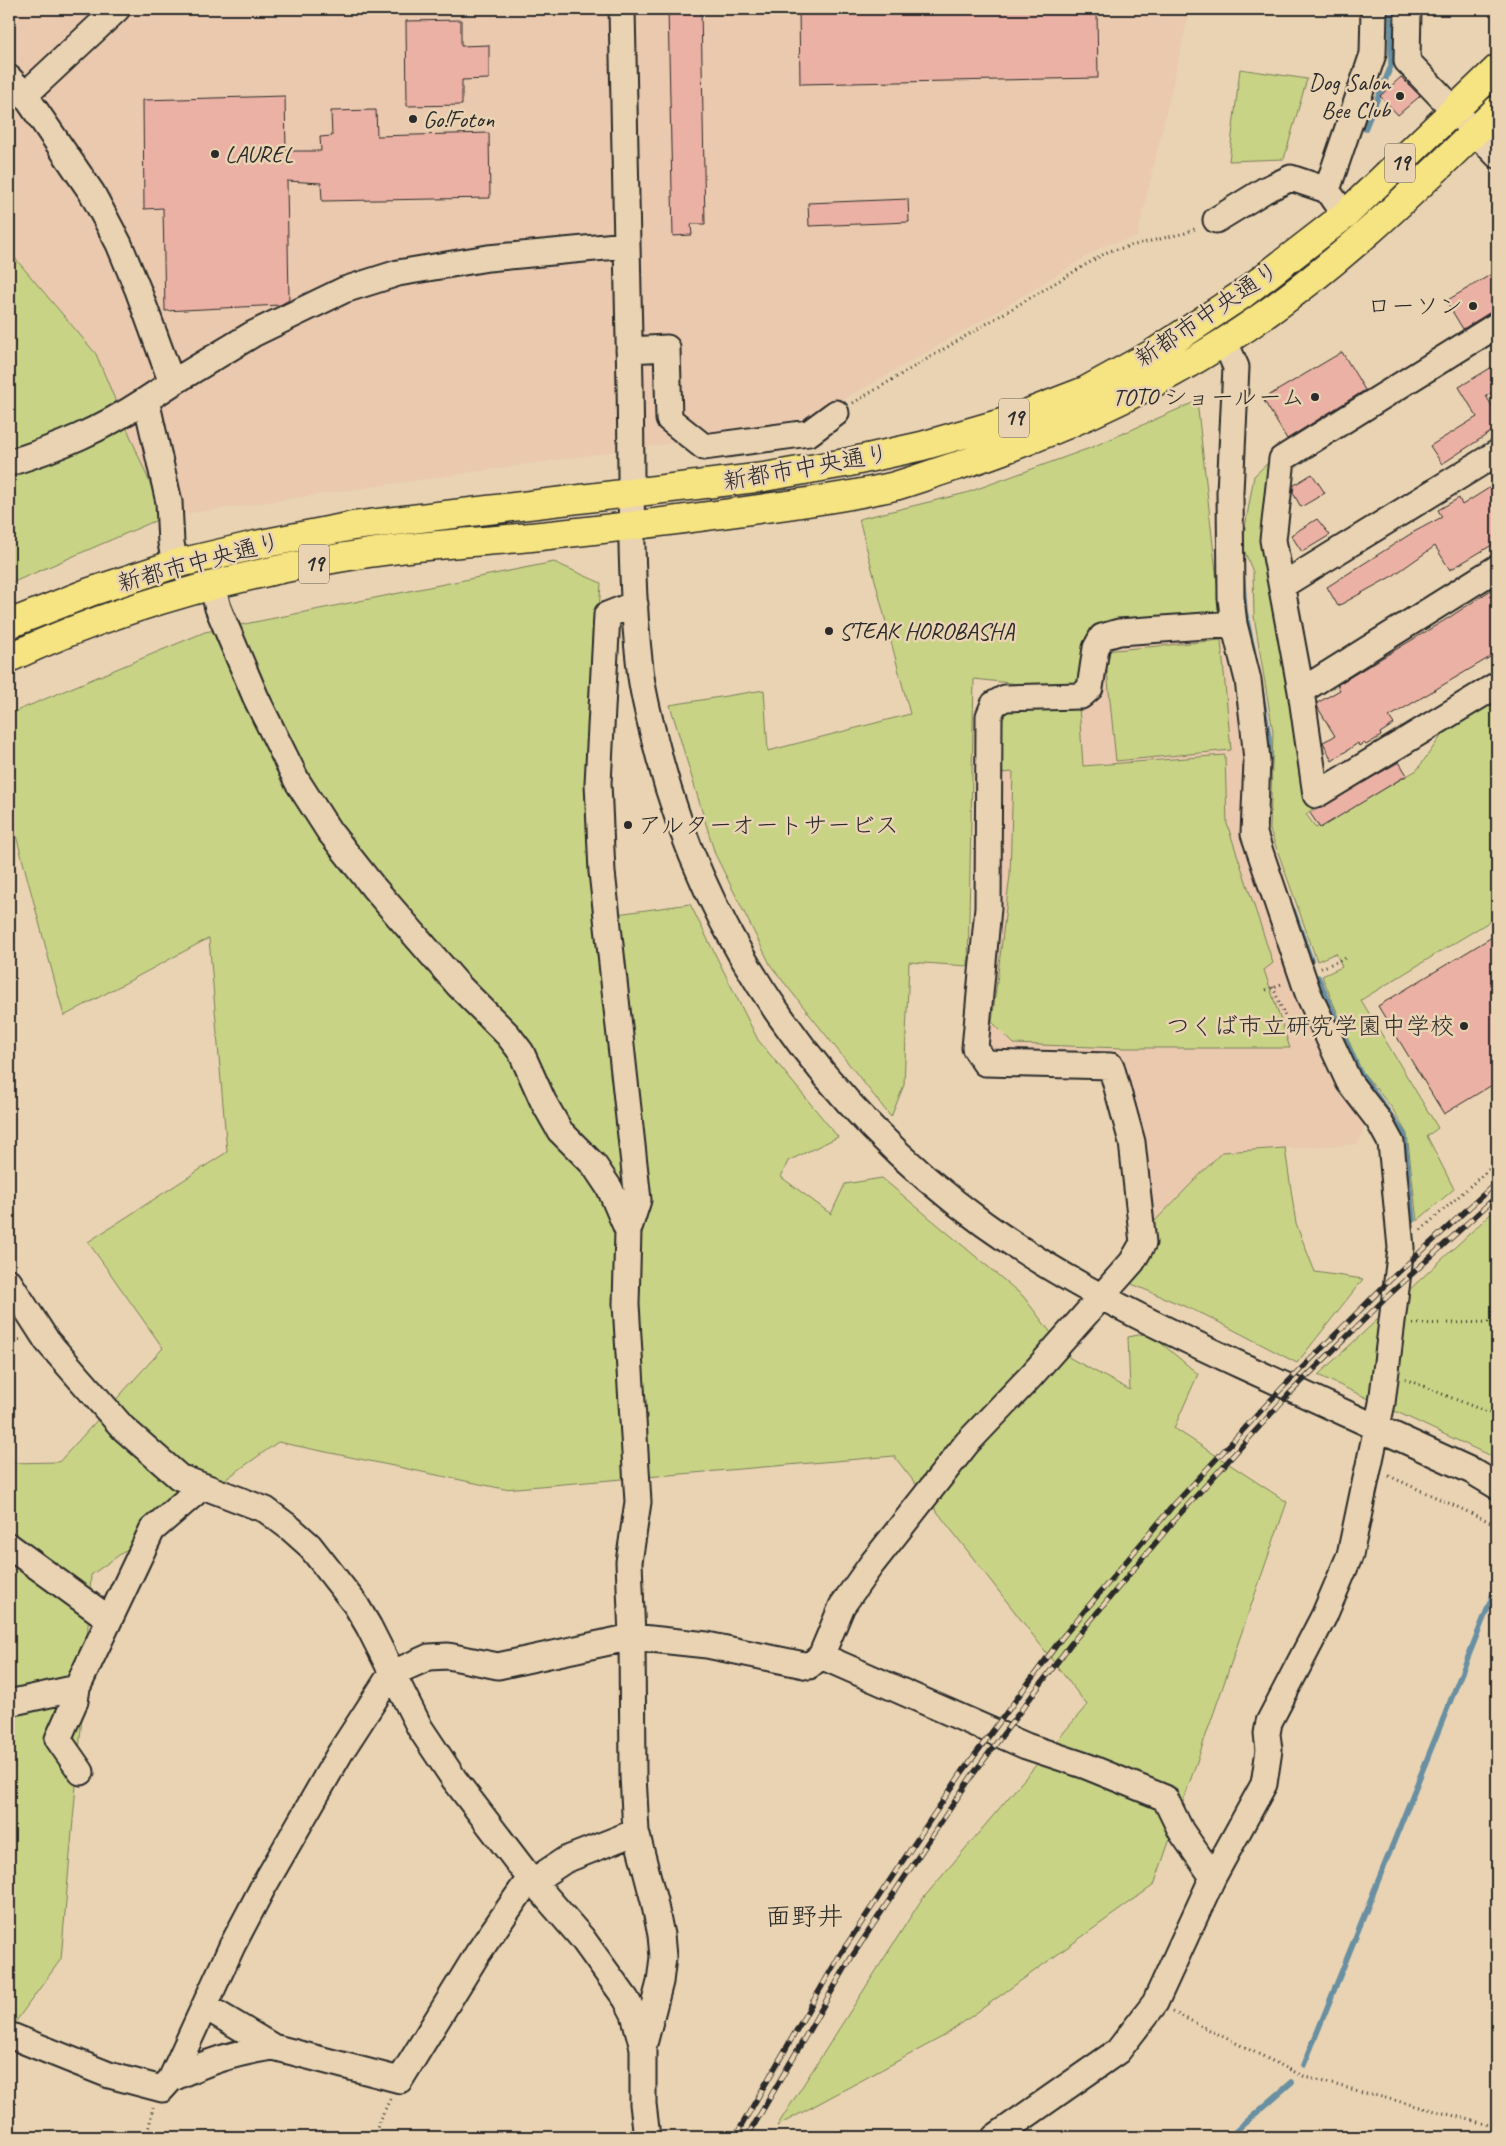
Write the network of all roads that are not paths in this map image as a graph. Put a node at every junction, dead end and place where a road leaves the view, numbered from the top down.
1 (117, 9) edge
2 (622, 9) edge
3 (1374, 9) edge
4 (1408, 9) edge
5 (1497, 69) edge
6 (17, 86) edge
7 (1497, 110) edge
8 (1456, 111) junction
9 (1476, 131) junction
10 (1497, 155) edge
11 (1327, 190) junction
12 (1345, 215) junction
13 (1216, 220) road end
14 (626, 246) junction
15 (1497, 325) edge
16 (1225, 342) junction
17 (629, 350) junction
18 (172, 383) junction
19 (146, 400) junction
20 (836, 413) road end
21 (1497, 453) edge
22 (9, 463) edge
23 (632, 494) junction
24 (633, 526) junction
25 (176, 564) junction
26 (1497, 568) edge
27 (212, 585) junction
28 (1283, 585) junction
29 (635, 604) junction
30 (9, 624) edge
31 (1234, 624) junction
32 (9, 658) edge
33 (1497, 685) edge
34 (1301, 691) junction
35 (628, 1231) junction
36 (9, 1282) edge
37 (1101, 1297) junction
38 (1378, 1428) junction
39 (203, 1486) junction
40 (1497, 1486) edge
41 (9, 1546) edge
42 (110, 1620) junction
43 (632, 1636) junction
44 (821, 1656) junction
45 (391, 1674) junction
46 (77, 1688) junction
47 (9, 1703) edge
48 (81, 1772) dead end
49 (636, 1832) junction
50 (1213, 1877) junction
51 (532, 1881) junction
52 (206, 2007) junction
53 (9, 2035) edge
54 (273, 2047) junction
55 (642, 2048) junction
56 (167, 2084) junction
57 (647, 2137) edge
58 (995, 2137) edge

1 - 6 street
2 - 14 street
3 - 11 street
4 - 8 street
5 - 8 main road, 新都市中央通り / 19
6 - 18 street
7 - 9 main road, 新都市中央通り / 19
8 - 9 street
8 - 12 main road, 新都市中央通り / 19
9 - 10 street
9 - 16 main road, 新都市中央通り / 19
11 - 12 street
11 - 13 street
12 - 23 main road, 新都市中央通り / 19
14 - 17 street
14 - 18 street
15 - 28 street
16 - 24 main road, 新都市中央通り / 19
16 - 31 street
17 - 20 street
17 - 23 street
18 - 19 street
19 - 22 street
19 - 25 street
21 - 28 street
23 - 24 street
23 - 25 main road, 新都市中央通り / 19
24 - 27 main road, 新都市中央通り / 19
24 - 29 street
25 - 30 main road, 新都市中央通り / 19
26 - 34 street
27 - 32 main road, 新都市中央通り / 19
27 - 35 street
28 - 34 street
29 - 35 street
29 - 37 street
31 - 37 street
31 - 38 street
33 - 34 street
35 - 43 street
36 - 39 street
37 - 38 street
37 - 44 street
38 - 40 street
38 - 50 street
39 - 42 street
39 - 45 street
41 - 42 street
42 - 46 street
43 - 44 street
43 - 45 street
43 - 49 street
44 - 50 street
45 - 51 street
45 - 52 street
46 - 47 street
46 - 48 street
49 - 51 street
49 - 55 street
50 - 58 street
51 - 54 street
51 - 55 street
52 - 54 street
52 - 56 street
53 - 56 street
54 - 56 street
55 - 57 street

